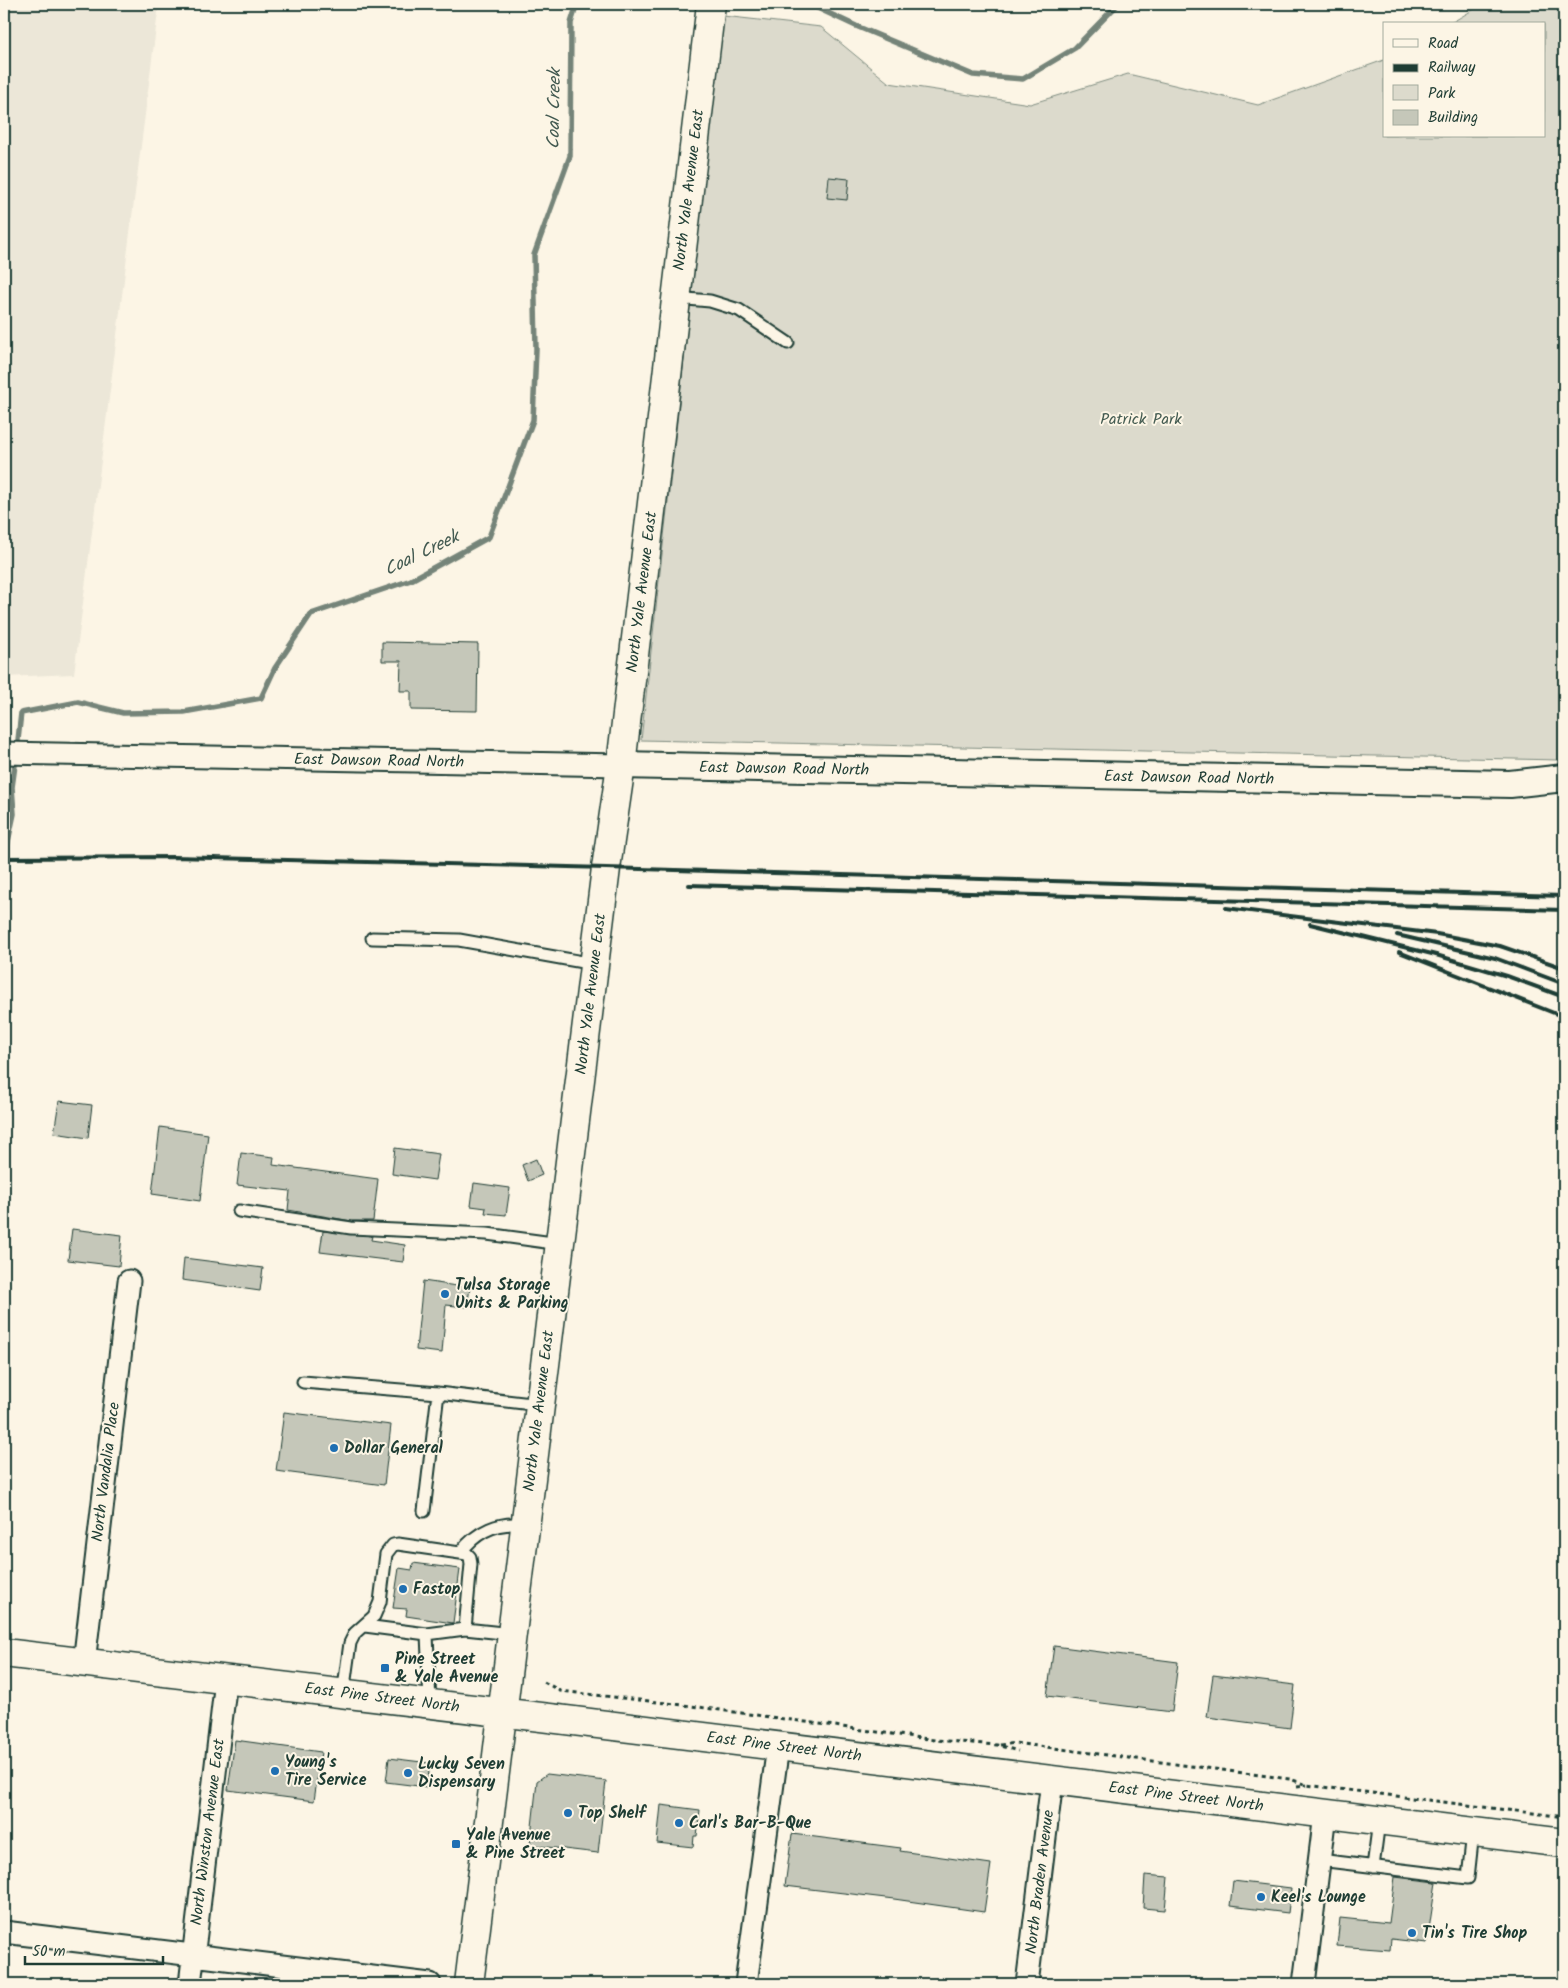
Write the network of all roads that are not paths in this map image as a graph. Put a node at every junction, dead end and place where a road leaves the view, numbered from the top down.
1 (711, 4) edge
2 (676, 298) junction
3 (788, 343) dead end
4 (4, 753) edge
5 (621, 765) junction
6 (1564, 778) edge
7 (372, 938) dead end
8 (594, 964) junction
9 (239, 1211) dead end
10 (560, 1244) junction
11 (129, 1281) dead end
12 (303, 1382) dead end
13 (438, 1394) junction
14 (540, 1405) junction
15 (424, 1511) dead end
16 (525, 1525) junction
17 (461, 1552) junction
18 (365, 1626) junction
19 (465, 1629) junction
20 (427, 1634) junction
21 (512, 1634) junction
22 (4, 1653) edge
23 (84, 1663) junction
24 (226, 1680) junction
25 (343, 1694) junction
26 (430, 1704) junction
27 (502, 1712) junction
28 (778, 1746) junction
29 (1052, 1780) junction
30 (1325, 1814) junction
31 (1379, 1821) junction
32 (1473, 1832) junction
33 (1564, 1843) edge
34 (1319, 1860) junction
35 (1373, 1867) junction
36 (4, 1932) edge
37 (193, 1955) junction
38 (190, 1984) edge
39 (430, 1984) edge
40 (470, 1984) edge
41 (746, 1984) edge
42 (1027, 1984) edge
43 (1304, 1984) edge

1 - 2 main road, North Yale Avenue East
2 - 3 lane
2 - 5 main road, North Yale Avenue East
4 - 5 street, East Dawson Road North
5 - 6 street, East Dawson Road North
5 - 8 main road, North Yale Avenue East
7 - 8 lane
8 - 10 main road, North Yale Avenue East
9 - 10 lane
10 - 14 main road, North Yale Avenue East
11 - 23 street, North Vandalia Place
12 - 13 lane
13 - 14 lane
13 - 15 lane
14 - 16 main road, North Yale Avenue East
16 - 17 lane
16 - 21 main road, North Yale Avenue East
17 - 18 lane
17 - 19 lane
18 - 20 lane
18 - 25 lane
19 - 20 lane
19 - 21 lane
20 - 26 lane
21 - 27 main road, North Yale Avenue East
22 - 23 main road, East Pine Street North
23 - 24 main road, East Pine Street North
24 - 25 main road, East Pine Street North
24 - 37 street, North Winston Avenue East
25 - 26 main road, East Pine Street North
26 - 27 main road, East Pine Street North
27 - 28 main road, East Pine Street North
27 - 40 main road, North Yale Avenue East
28 - 29 main road, East Pine Street North
28 - 41 street
29 - 30 main road, East Pine Street North
29 - 42 street, North Braden Avenue
30 - 31 main road, East Pine Street North
30 - 34 street
31 - 32 main road, East Pine Street North
31 - 35 lane
32 - 33 main road, East Pine Street North
32 - 35 lane
34 - 35 lane
34 - 43 street
36 - 37 street
37 - 38 street, North Winston Avenue East
37 - 39 street

